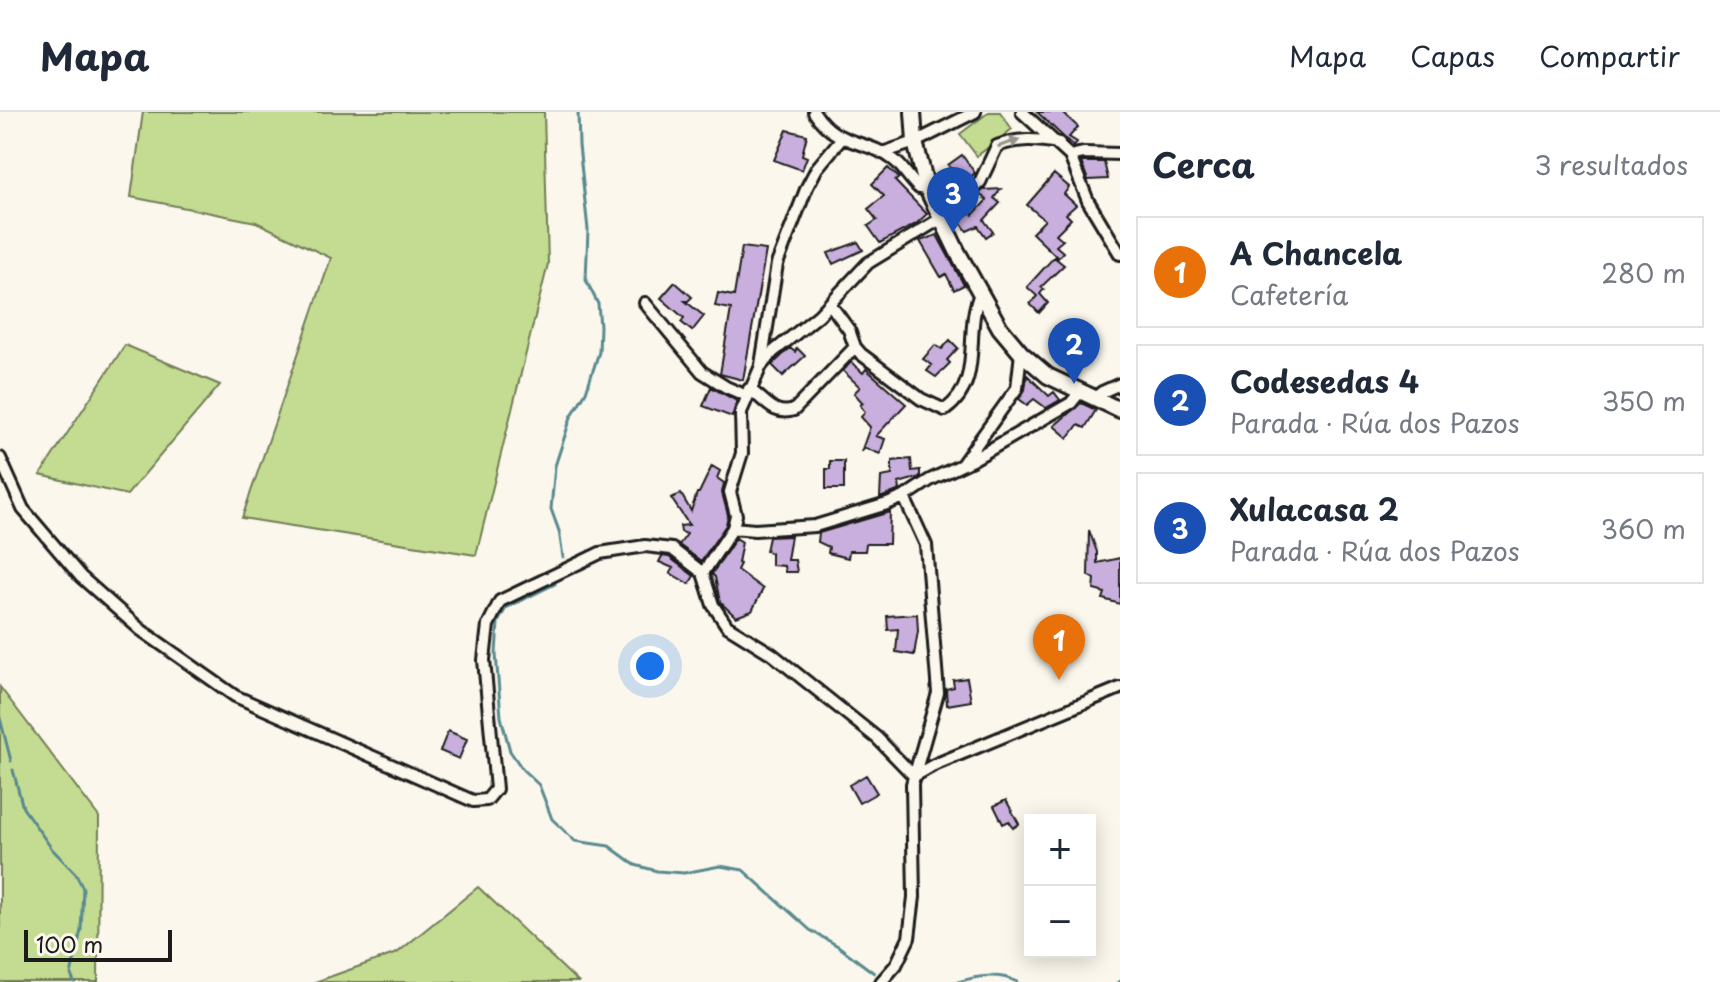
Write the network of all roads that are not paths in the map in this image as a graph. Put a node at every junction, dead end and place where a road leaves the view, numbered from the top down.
1 (814, 112) edge
2 (913, 112) edge
3 (975, 112) edge
4 (1022, 112) edge
5 (842, 138) junction
6 (915, 142) junction
7 (1059, 143) junction
8 (882, 153) junction
9 (1120, 154) edge
10 (1070, 156) junction
11 (927, 189) junction
12 (940, 219) junction
13 (1120, 254) edge
14 (980, 294) junction
15 (645, 303) dead end
16 (830, 304) junction
17 (855, 347) junction
18 (1021, 353) junction
19 (761, 366) junction
20 (1120, 384) edge
21 (748, 393) junction
22 (1087, 395) junction
23 (1120, 410) edge
24 (0, 458) edge
25 (963, 463) junction
26 (904, 497) junction
27 (733, 528) junction
28 (703, 573) junction
29 (1120, 688) edge
30 (914, 776) junction
31 (881, 982) edge

1 - 5 street
2 - 6 street
3 - 6 street
4 - 7 street
5 - 8 street
5 - 19 street
6 - 8 street
6 - 11 street
7 - 10 street
12 -> 7 street
8 - 11 street
9 - 10 street
10 - 13 street
11 - 12 street
12 - 14 street
12 - 16 street
14 - 17 street
14 - 18 street
15 - 21 street
16 - 17 street
16 - 19 street
17 - 21 street
18 - 22 street
18 - 25 street
19 - 21 street
20 - 22 street
21 - 27 street
22 - 23 street
22 - 25 street
24 - 28 street
25 - 26 street
26 - 27 street
26 - 30 street
27 - 28 street
28 - 30 street
29 - 30 street
30 - 31 street

